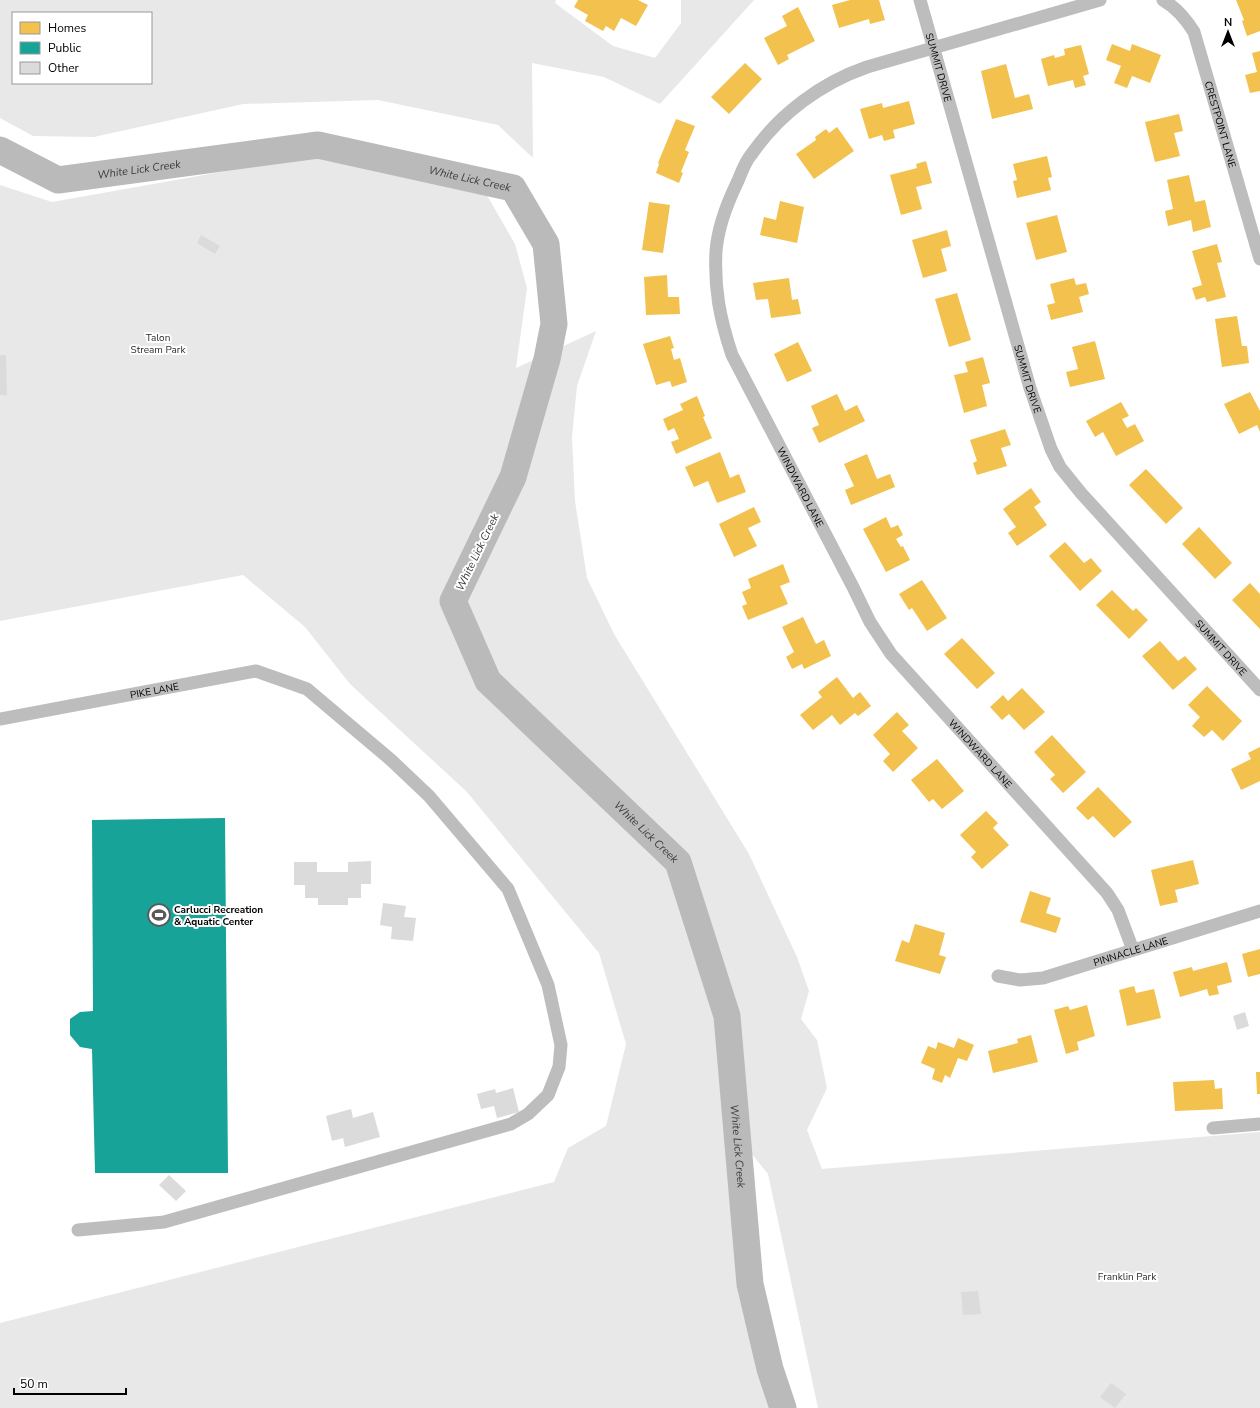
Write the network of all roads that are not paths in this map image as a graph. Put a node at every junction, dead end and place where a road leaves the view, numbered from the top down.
1 (920, 0) edge
2 (1100, 0) edge
3 (1163, 0) edge
4 (934, 48) junction
5 (1260, 259) edge
6 (1260, 690) edge
7 (0, 718) edge
8 (1260, 911) edge
9 (1133, 950) junction
10 (998, 976) dead end
11 (1260, 1124) edge
12 (1213, 1128) dead end
13 (78, 1230) dead end

1 - 4 street, SUMMIT DRIVE
2 - 4 street
3 - 5 street, CRESTPOINT LANE
4 - 6 street, SUMMIT DRIVE
4 - 9 street, WINDWARD LANE
7 - 13 street, PIKE LANE
8 - 9 street, PINNACLE LANE
9 - 10 street, PINNACLE LANE
11 - 12 street

